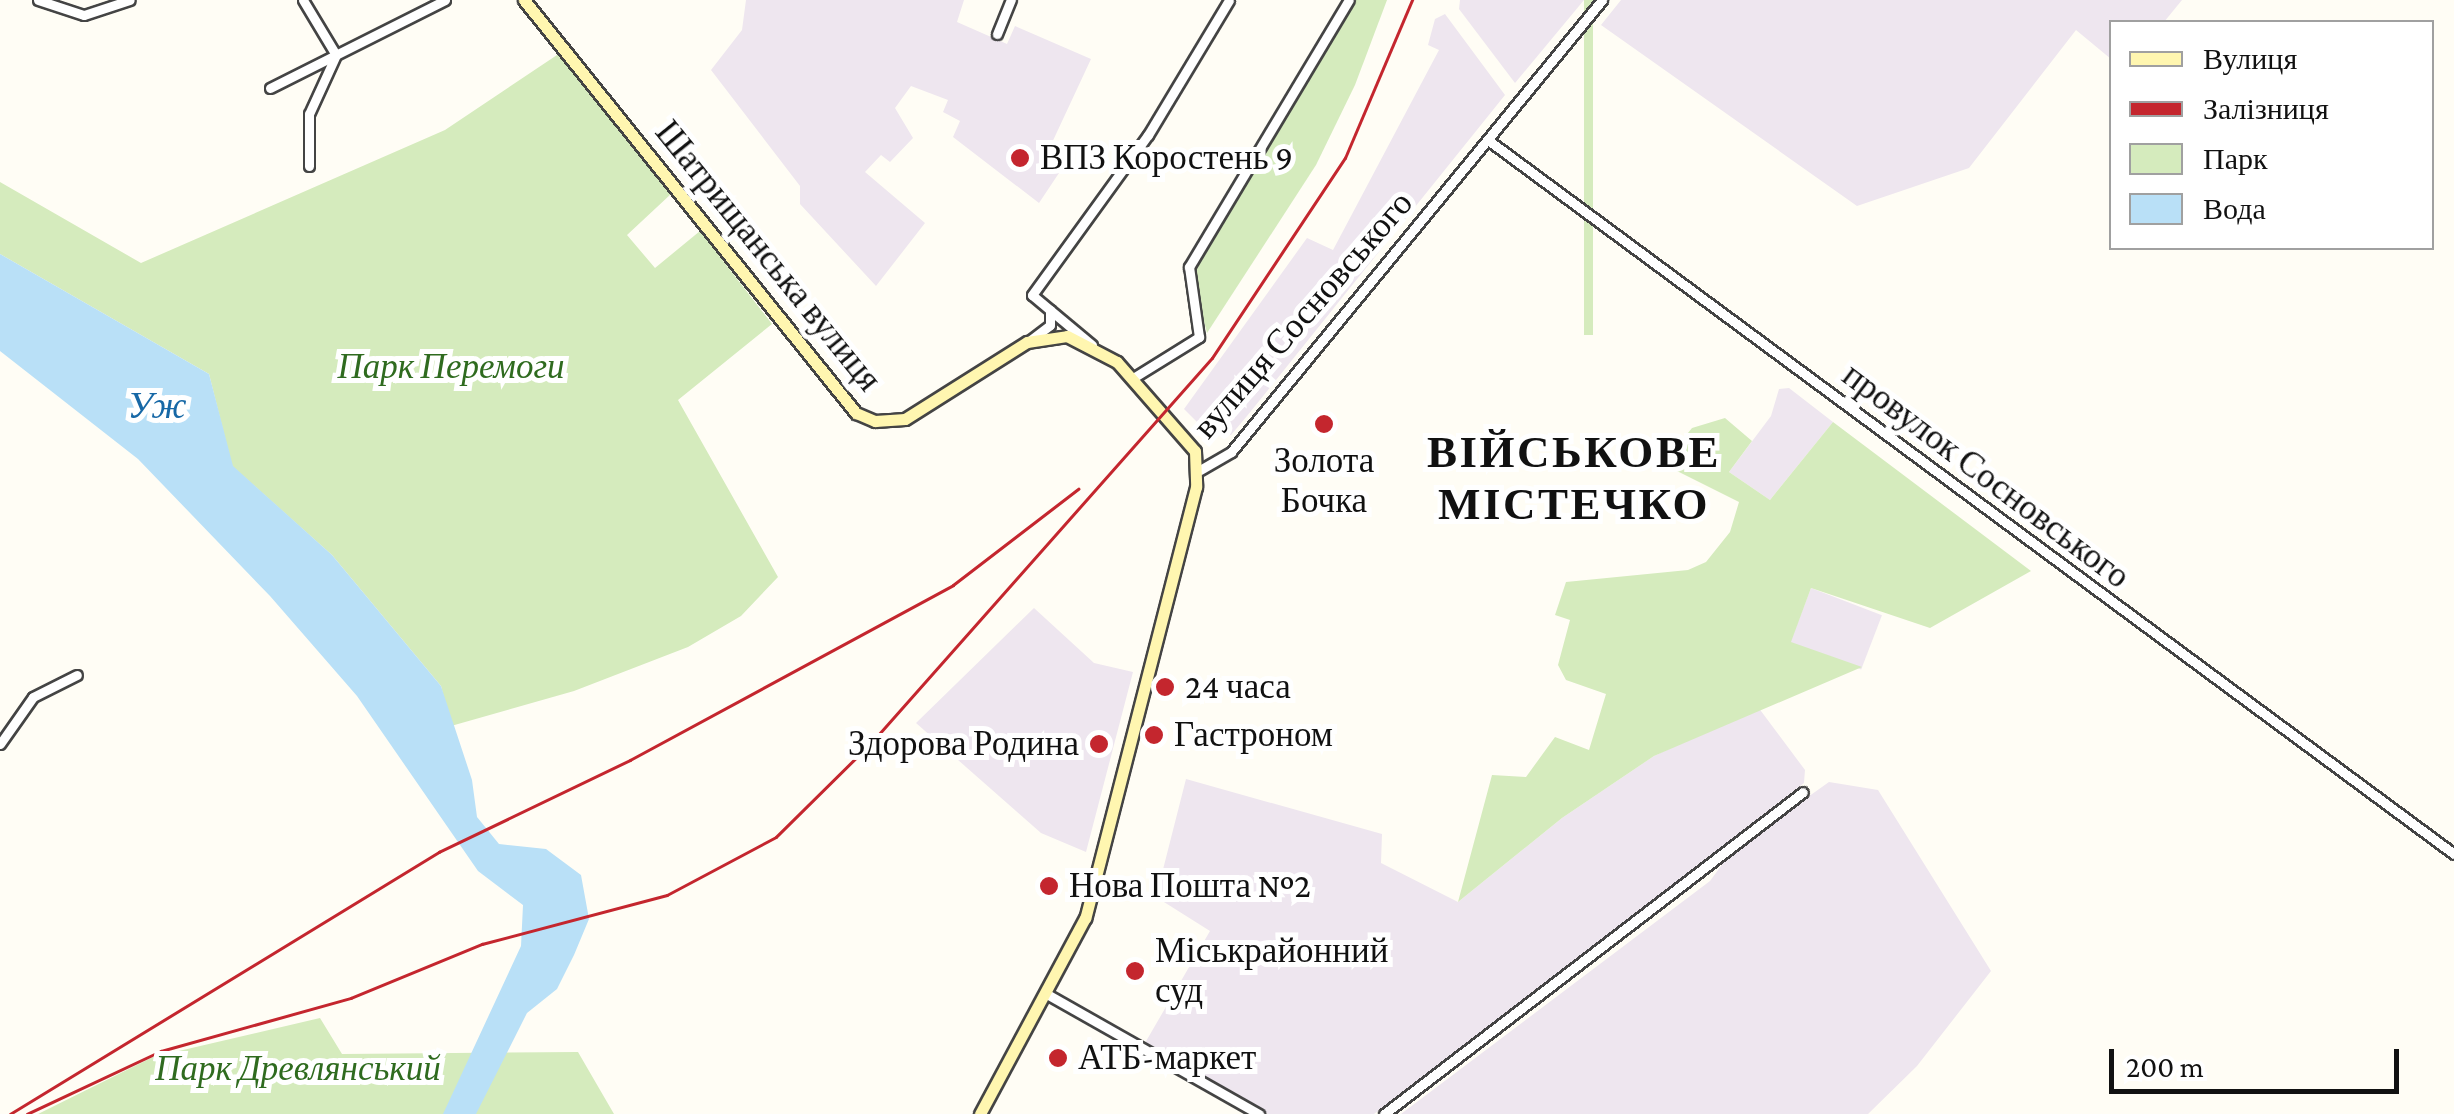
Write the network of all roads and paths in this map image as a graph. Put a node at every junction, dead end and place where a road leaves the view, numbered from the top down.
1 (38, 0) edge
2 (130, 0) edge
3 (303, 0) edge
4 (446, 0) edge
5 (524, 0) edge
6 (1010, 0) edge
7 (1229, 0) edge
8 (1349, 0) edge
9 (1602, 0) edge
10 (997, 34) dead end
11 (336, 55) junction
12 (270, 88) dead end
13 (1488, 140) junction
14 (310, 166) dead end
15 (1050, 310) junction
16 (1026, 342) junction
17 (1092, 345) junction
18 (1133, 378) junction
19 (1200, 470) junction
20 (78, 675) dead end
21 (0, 744) edge
22 (1803, 792) dead end
23 (2454, 854) edge
24 (1044, 993) junction
25 (980, 1114) edge
26 (1259, 1114) edge
27 (1384, 1114) edge

1 - 2 street
3 - 11 street
4 - 11 street
5 - 16 street, Шатрищанська вулиця
6 - 10 street
7 - 15 street
8 - 18 street
9 - 13 street, вулиця Сосновського
11 - 12 street
11 - 14 street
13 - 19 street, вулиця Сосновського
13 - 23 street, провулок Сосновського
15 - 16 street
15 - 17 street
16 - 17 street
17 - 18 street
18 - 19 street
19 - 24 street, вулиця Сосновського
20 - 21 street
22 - 27 street
24 - 25 street, вулиця Сосновського
24 - 26 street

